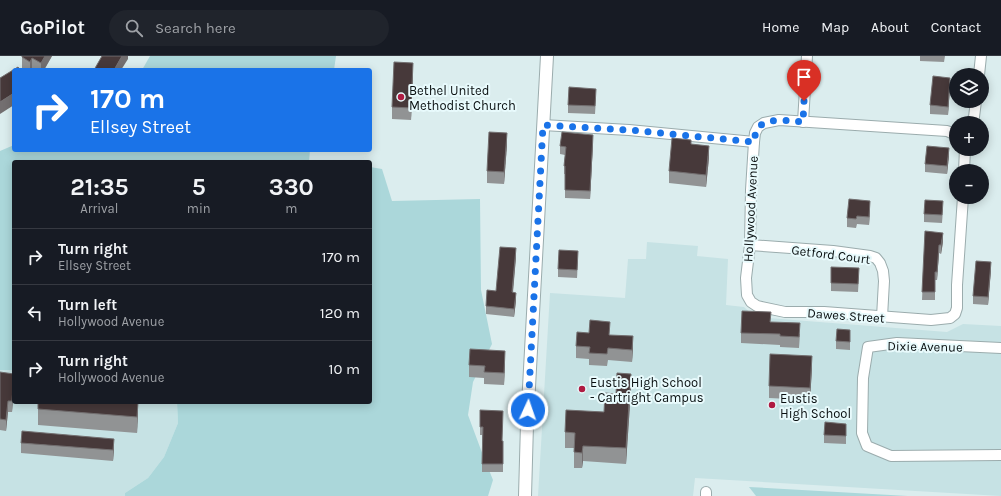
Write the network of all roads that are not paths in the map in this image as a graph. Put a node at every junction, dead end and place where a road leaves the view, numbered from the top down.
1 (547, 56) edge
2 (807, 56) edge
3 (981, 56) edge
4 (980, 68) edge
5 (803, 122) junction
6 (543, 125) junction
7 (949, 132) edge
8 (754, 142) junction
9 (963, 204) edge
10 (750, 245) junction
11 (749, 300) joint
12 (882, 317) junction
13 (1001, 348) edge
14 (1001, 455) edge
15 (525, 496) edge

1 - 6 street
2 - 5 street
3 - 4 street
5 - 7 street, Hollywood Avenue
5 - 8 street, Hollywood Avenue
6 - 8 street
6 - 15 street
8 - 10 street, Hollywood Avenue
9 - 12 street, Dawes Street
10 - 11 street, Hollywood Avenue
10 - 12 street, Getford Court
11 - 12 street, Dawes Street
13 - 14 street, Dixie Avenue

